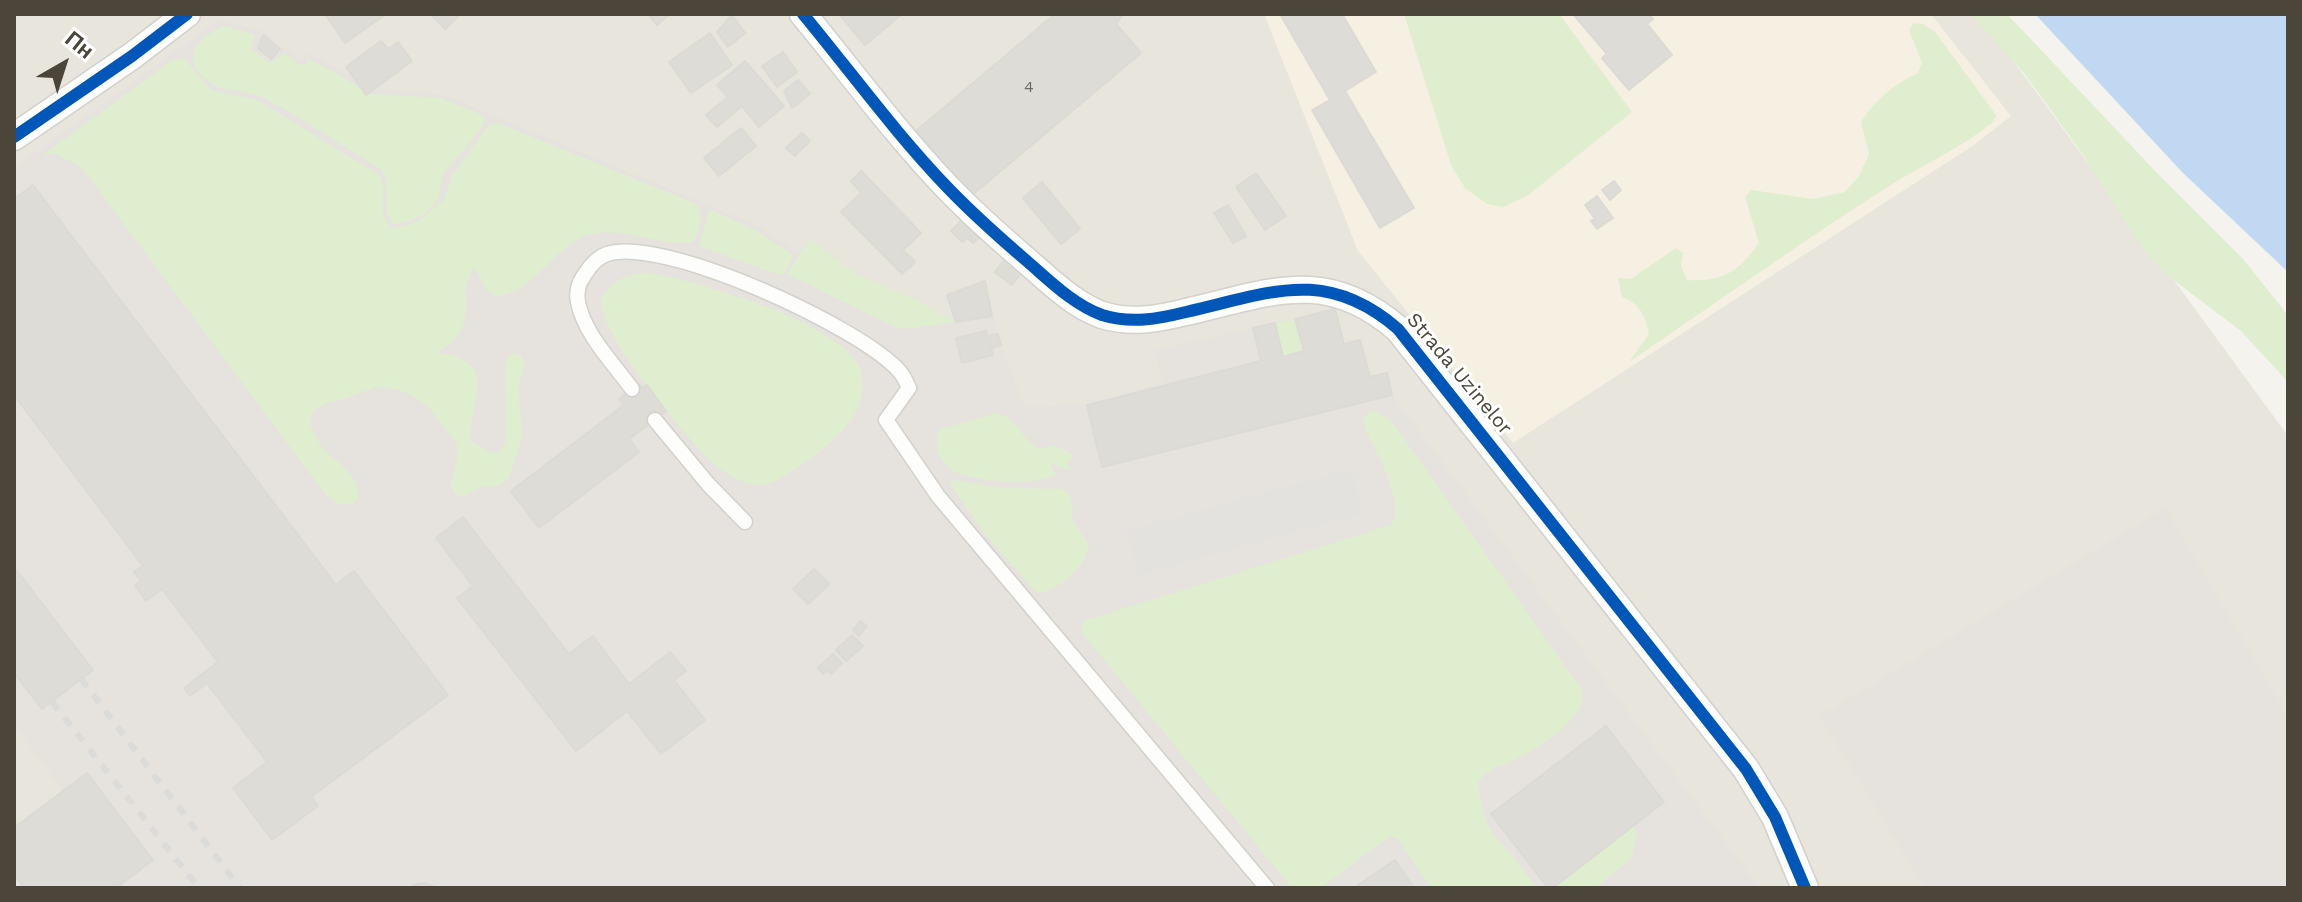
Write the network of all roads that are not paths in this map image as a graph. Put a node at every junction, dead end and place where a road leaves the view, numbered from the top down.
1 (187, 14) edge
2 (803, 14) edge
3 (14, 137) edge
4 (632, 389) dead end
5 (655, 420) dead end
6 (745, 522) dead end
7 (1267, 888) edge
8 (1805, 888) edge

1 - 3 street
2 - 8 street, Strada Uzinelor
4 - 7 lane
5 - 6 lane

